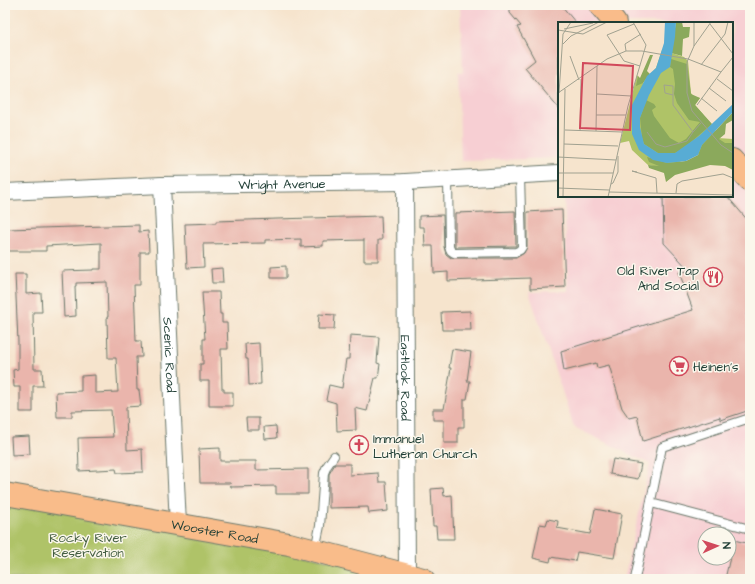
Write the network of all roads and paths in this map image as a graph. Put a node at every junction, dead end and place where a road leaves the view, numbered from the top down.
1 (600, 5) edge
2 (614, 22) edge
3 (733, 163) edge
4 (558, 174) edge
5 (520, 176) junction
6 (448, 180) junction
7 (750, 181) edge
8 (405, 182) junction
9 (162, 185) junction
10 (5, 192) edge
11 (750, 418) edge
12 (334, 456) dead end
13 (5, 494) edge
14 (651, 503) junction
15 (178, 525) junction
16 (750, 529) edge
17 (314, 551) junction
18 (415, 577) edge
19 (635, 579) edge

1 - 2 main road
3 - 7 main road
4 - 5 street, Wright Avenue
5 - 6 street, Wright Avenue
5 - 6 lane
6 - 8 street, Wright Avenue
8 - 9 street, Wright Avenue
8 - 18 street, Eastlook Road
9 - 10 street, Wright Avenue
9 - 15 street, Scenic Road
11 - 14 lane
12 - 17 lane
13 - 15 main road, Wooster Road
14 - 16 lane
14 - 19 lane
15 - 17 main road, Wooster Road
17 - 18 main road, Wooster Road

